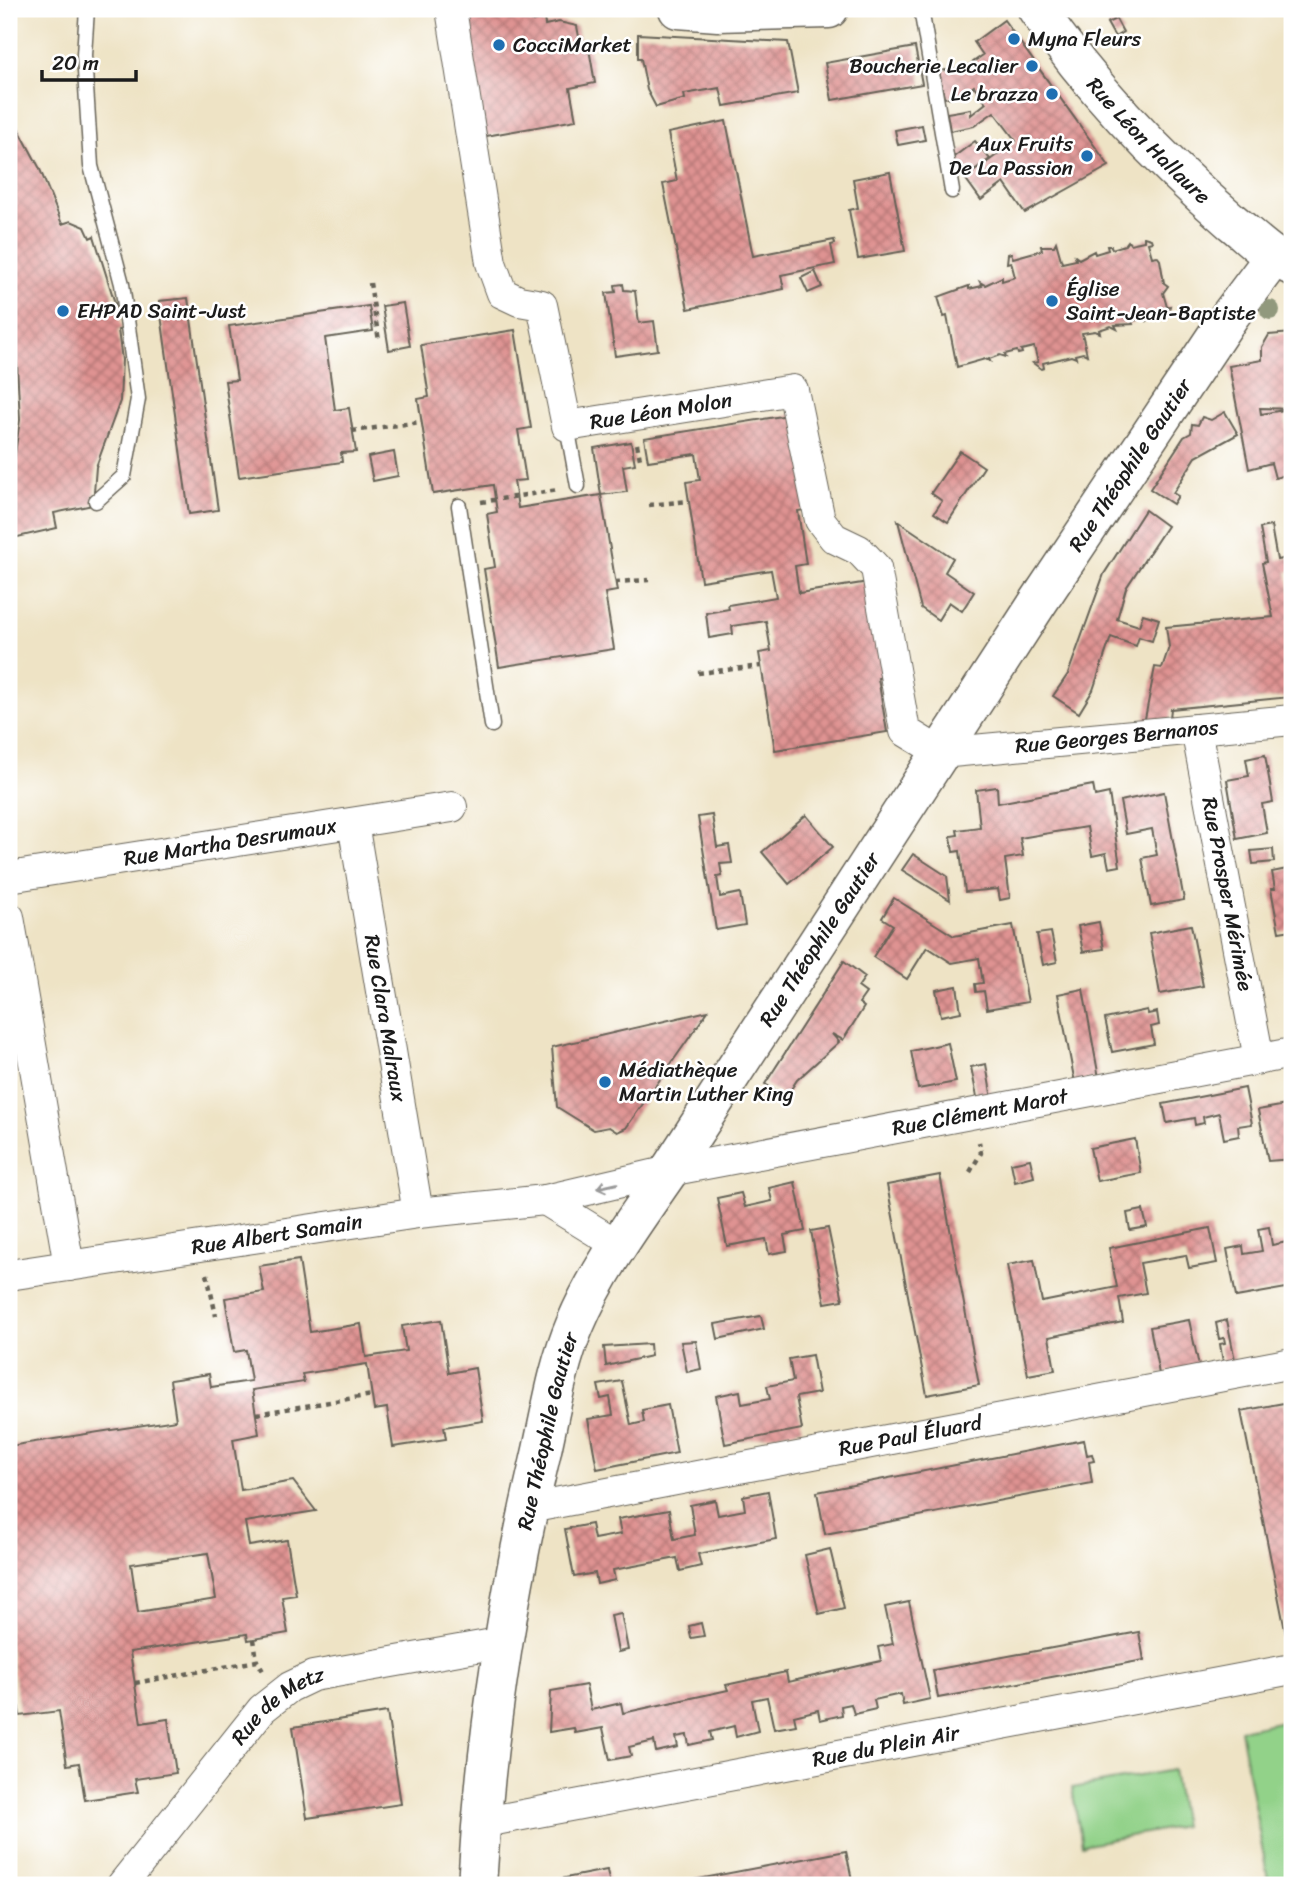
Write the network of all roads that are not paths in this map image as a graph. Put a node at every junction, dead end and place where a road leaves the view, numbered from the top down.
1 (87, 9) edge
2 (451, 9) edge
3 (678, 9) edge
4 (829, 9) edge
5 (921, 9) edge
6 (1037, 9) edge
7 (952, 191) dead end
8 (1283, 262) edge
9 (567, 426) junction
10 (578, 486) road end
11 (96, 500) dead end
12 (459, 506) road end
13 (1292, 720) edge
14 (492, 725) dead end
15 (1196, 729) junction
16 (941, 753) junction
17 (452, 807) dead end
18 (353, 823) junction
19 (9, 877) edge
20 (9, 918) edge
21 (1292, 1053) edge
22 (1259, 1059) junction
23 (669, 1171) junction
24 (545, 1200) junction
25 (418, 1213) junction
26 (618, 1245) junction
27 (69, 1266) junction
28 (9, 1275) edge
29 (1292, 1363) edge
30 (528, 1508) junction
31 (504, 1642) junction
32 (1292, 1669) edge
33 (480, 1823) junction
34 (122, 1885) edge
35 (477, 1885) edge

1 - 11 lane
2 - 9 street, Rue Léon Molon
3 - 4 street
5 - 7 lane
6 - 8 street, Rue Léon Hallaure
8 - 16 street, Rue Théophile Gautier
9 - 10 lane
9 - 16 street, Rue Léon Molon
12 - 14 lane
13 - 15 street, Rue Georges Bernanos
15 - 16 street, Rue Georges Bernanos
15 - 22 street, Rue Prosper Mérimée
16 - 23 street, Rue Théophile Gautier
17 - 18 street, Rue Martha Desrumaux
18 - 19 street, Rue Martha Desrumaux
18 - 25 street, Rue Clara Malraux
20 - 27 street
21 - 22 street, Rue Clément Marot
22 - 23 street, Rue Clément Marot
23 -> 24 street, Rue Clément Marot
23 - 26 street, Rue Théophile Gautier
24 - 25 street, Rue Albert Samain
24 - 26 street
25 - 27 street, Rue Albert Samain
26 - 30 street, Rue Théophile Gautier
27 - 28 street, Rue Albert Samain
29 - 30 street, Rue Paul Éluard
30 - 31 street, Rue Théophile Gautier
31 - 33 street, Rue Théophile Gautier
31 - 34 street, Rue de Metz
32 - 33 street, Rue du Plein Air
33 - 35 street, Rue Théophile Gautier

